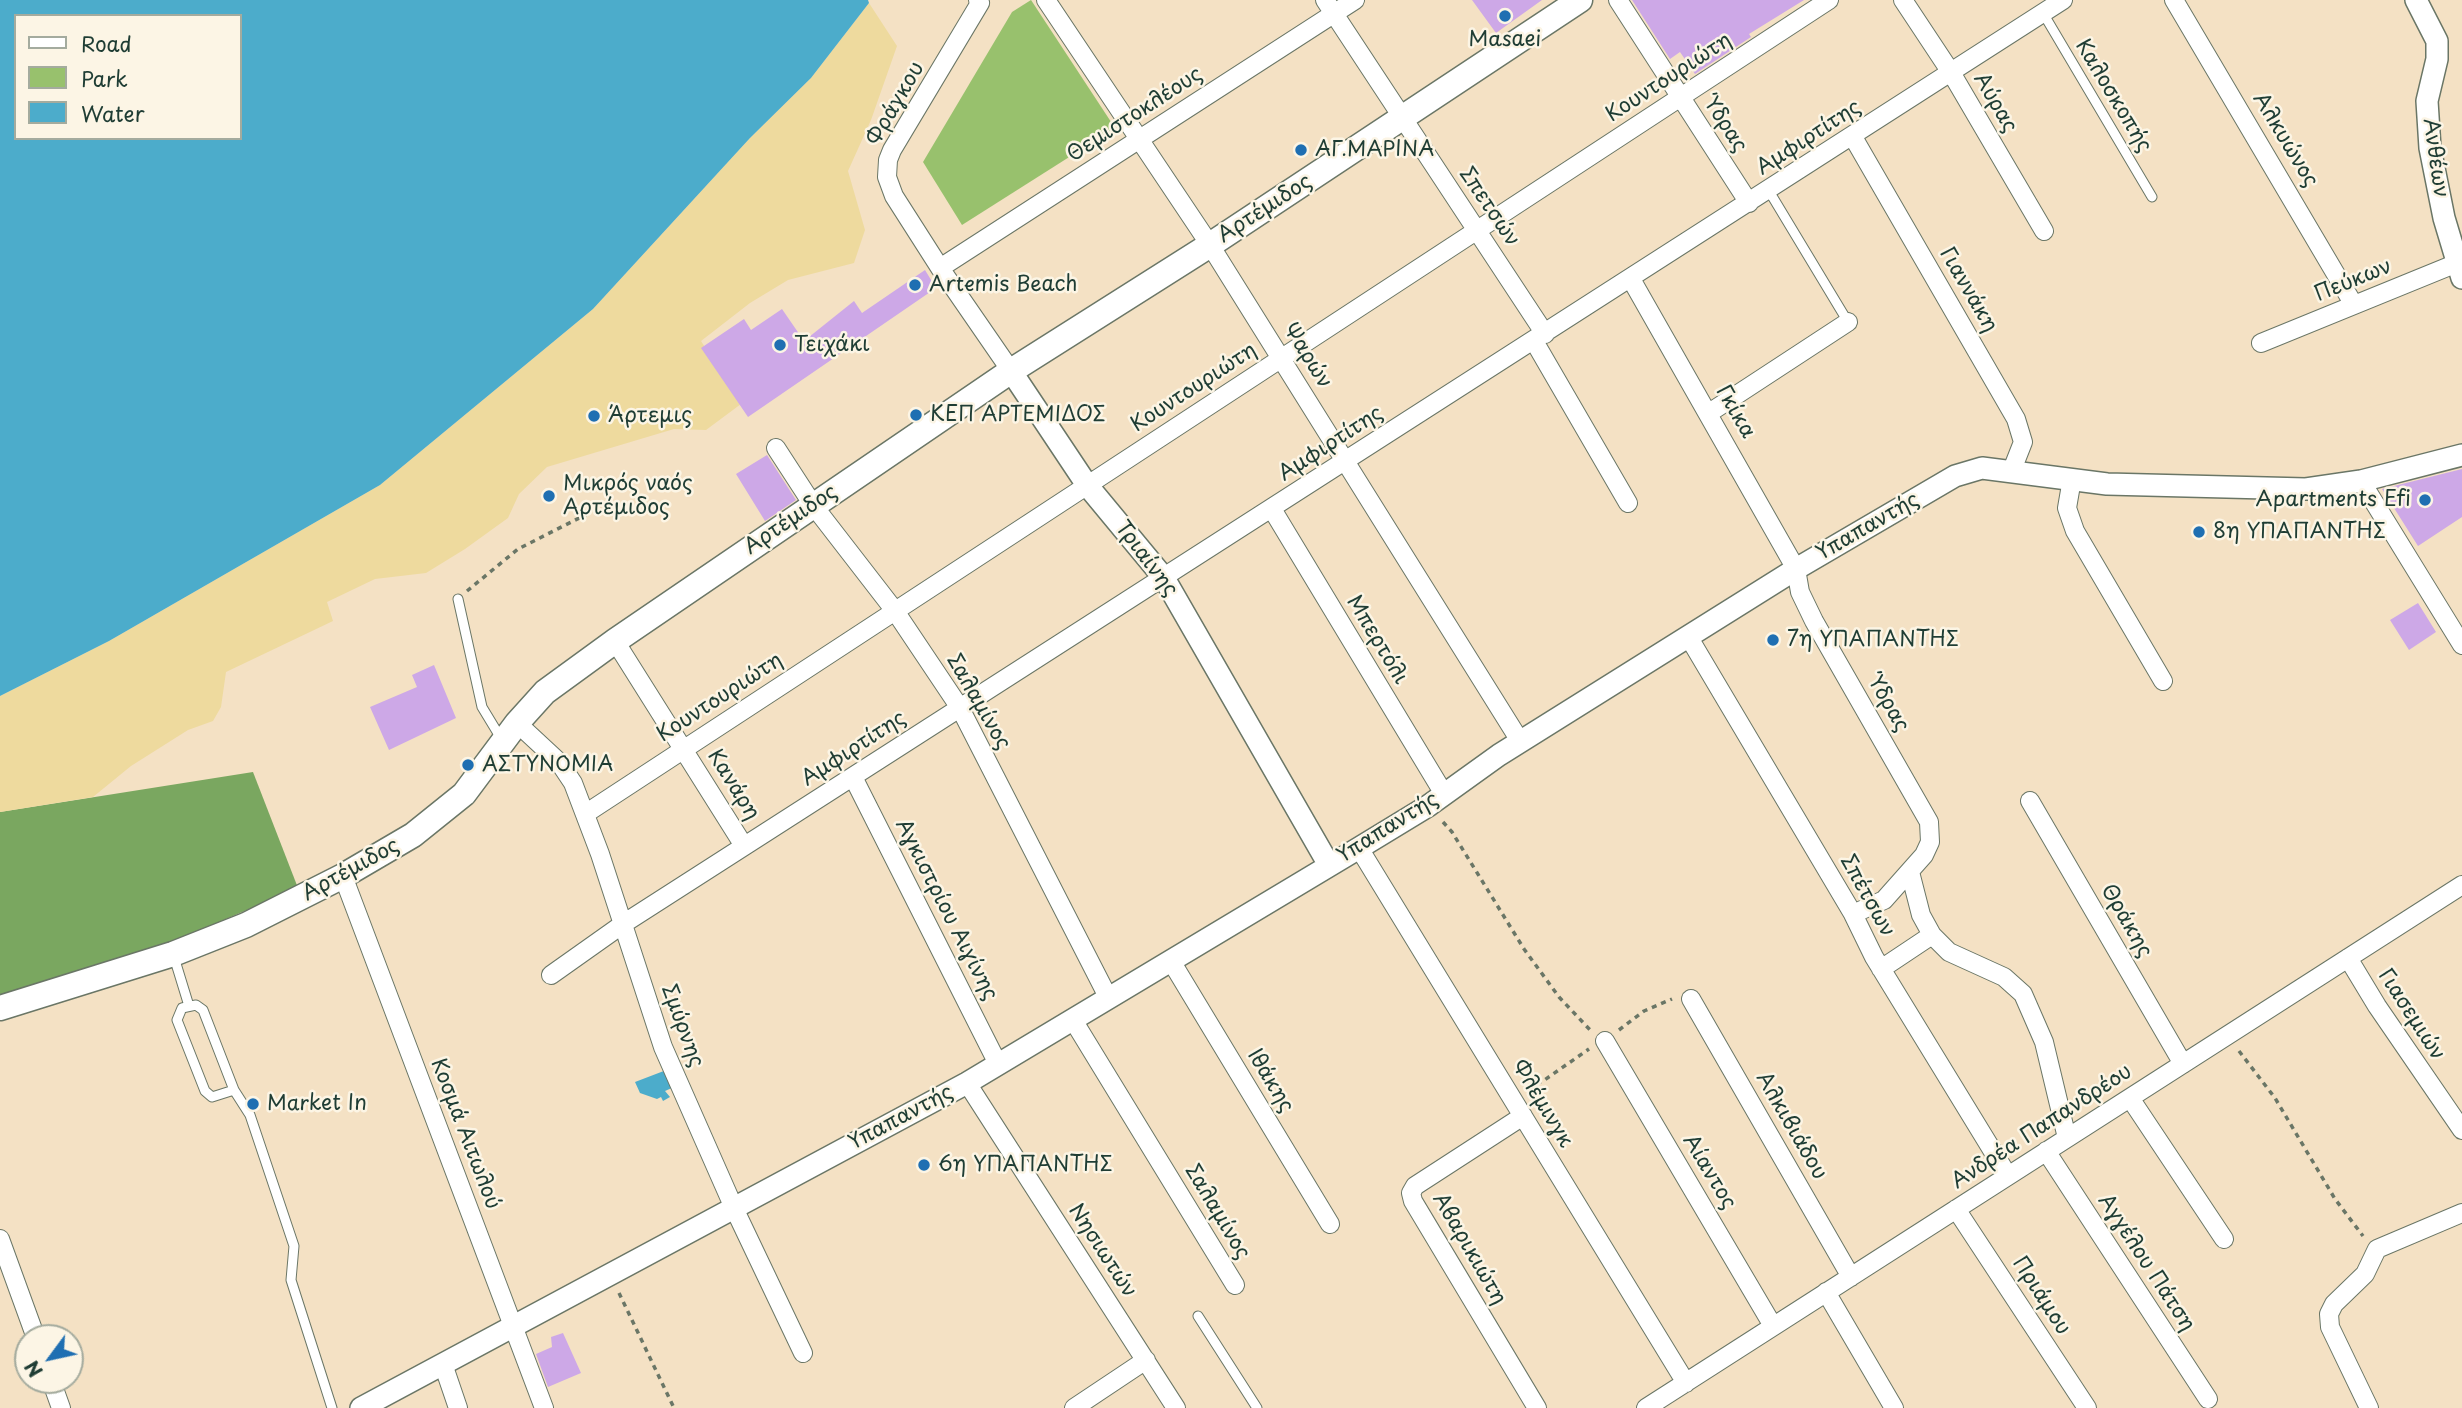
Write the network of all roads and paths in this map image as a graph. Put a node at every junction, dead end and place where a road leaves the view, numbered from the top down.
1 (1046, 0) edge
2 (1355, 0) edge
3 (1580, 0) edge
4 (1618, 0) edge
5 (1829, 0) edge
6 (1903, 0) edge
7 (2063, 0) edge
8 (2175, 0) edge
9 (2416, 0) edge
10 (981, 1) edge
11 (1329, 7) edge
12 (2043, 13) junction
13 (1952, 74) junction
14 (1680, 97) junction
15 (1403, 119) junction
16 (1853, 138) junction
17 (1139, 140) junction
18 (1769, 191) junction
19 (2152, 197) dead end
20 (1749, 203) junction
21 (1477, 230) junction
22 (2044, 231) dead end
23 (1210, 245) junction
24 (2461, 267) edge
25 (940, 268) junction
26 (1631, 279) junction
27 (2354, 305) junction
28 (1848, 322) joint
29 (1539, 338) junction
30 (2261, 343) dead end
31 (1282, 358) junction
32 (1011, 371) junction
33 (1709, 413) junction
34 (776, 448) dead end
35 (2462, 455) edge
36 (1347, 461) junction
37 (2012, 470) junction
38 (2072, 479) junction
39 (2361, 481) junction
40 (1087, 485) junction
41 (1628, 503) dead end
42 (813, 505) junction
43 (597, 509) dead end
44 (1272, 509) junction
45 (1796, 569) junction
46 (1164, 578) junction
47 (458, 599) joint
48 (895, 611) junction
49 (1689, 636) junction
50 (615, 641) junction
51 (2462, 645) edge
52 (2163, 681) dead end
53 (960, 708) junction
54 (510, 732) junction
55 (1520, 741) junction
56 (684, 749) junction
57 (853, 777) junction
58 (1436, 800) junction
59 (2030, 801) dead end
60 (584, 814) junction
61 (744, 846) junction
62 (1359, 848) junction
63 (1329, 865) junction
64 (1910, 872) junction
65 (343, 876) junction
66 (2462, 885) edge
67 (1853, 915) junction
68 (623, 924) junction
69 (1933, 935) junction
70 (173, 954) junction
71 (2348, 958) junction
72 (1171, 961) junction
73 (1881, 969) junction
74 (551, 975) dead end
75 (1109, 999) junction
76 (1691, 999) dead end
77 (189, 1006) junction
78 (0, 1008) edge
79 (1073, 1020) junction
80 (2228, 1035) junction
81 (1605, 1041) joint
82 (2183, 1063) junction
83 (999, 1064) junction
84 (967, 1083) junction
85 (234, 1090) junction
86 (2130, 1098) junction
87 (1523, 1116) junction
88 (2459, 1121) edge
89 (2067, 1138) junction
90 (2046, 1152) junction
91 (2008, 1176) junction
92 (734, 1208) junction
93 (1956, 1209) junction
94 (2462, 1213) edge
95 (1330, 1224) dead end
96 (0, 1239) edge
97 (2224, 1240) dead end
98 (2377, 1249) junction
99 (610, 1274) junction
100 (1851, 1277) junction
101 (1235, 1285) dead end
102 (1826, 1292) junction
103 (1198, 1316) dead end
104 (31, 1324) edge
105 (512, 1326) junction
106 (1773, 1326) junction
107 (803, 1353) dead end
108 (1146, 1360) junction
109 (443, 1364) junction
110 (1686, 1382) junction
111 (2208, 1399) dead end
112 (332, 1408) edge
113 (361, 1408) edge
114 (458, 1408) edge
115 (544, 1408) edge
116 (674, 1408) edge
117 (1074, 1408) edge
118 (1176, 1408) edge
119 (1257, 1408) edge
120 (1537, 1408) edge
121 (1646, 1408) edge
122 (1894, 1408) edge
123 (2087, 1408) edge
124 (2369, 1408) edge

1 - 17 street, Ψαρών
2 - 11 street, Θεμιστοκλέους
3 - 15 main road, Αρτέμιδος
4 - 14 street, Ύδρας
5 - 14 street, Κουντουριώτη
6 - 13 street, Αύρας
7 - 12 street, Αμφιρτίτης
8 - 27 street, Αλκυώνος
9 - 24 street, Ανθέων
10 - 25 street, Φράγκου
11 - 15 street, Σπετσών
11 - 17 street, Θεμιστοκλέους
12 - 13 street, Αμφιρτίτης
12 - 19 lane, Καλοσκοπής
13 - 16 street, Αμφιρτίτης
13 - 22 street, Αύρας
14 - 20 street, Ύδρας
14 - 21 street, Κουντουριώτη
15 - 21 street, Σπετσών
15 - 23 main road, Αρτέμιδος
16 - 18 street, Αμφιρτίτης
16 - 37 street, Γιαννάκη
17 - 23 street, Ψαρών
17 - 25 street, Θεμιστοκλέους
18 - 20 street, Αμφιρτίτης
18 - 28 lane
20 - 26 street, Αμφιρτίτης
21 - 29 street, Σπετσών
21 - 31 street, Κουντουριώτη
23 - 31 street, Ψαρών
23 - 32 main road, Αρτέμιδος
24 - 27 street, Πεύκων
25 - 32 street, Τριαίνης
26 - 29 street, Αμφιρτίτης
26 - 33 street, Γκίκα
27 - 30 street, Πεύκων
28 - 33 street
29 - 36 street, Αμφιρτίτης
29 - 41 street, Σπετσών
31 - 36 street, Ψαρών
31 - 40 street, Κουντουριώτη
32 - 40 street, Τριαίνης
32 - 42 main road, Αρτέμιδος
33 - 45 street, Γκίκα
34 - 42 street, Σαλαμίνος
35 - 39 street, Υπαπαντής
36 - 44 street, Αμφιρτίτης
36 - 55 street, Ψαρών
37 - 38 street, Υπαπαντής
37 - 45 street, Υπαπαντής
38 - 39 street, Υπαπαντής
38 - 52 street
39 - 51 street
40 - 46 street, Τριαίνης
40 - 48 street, Κουντουριώτη
42 - 48 street, Σαλαμίνος
42 - 50 main road, Αρτέμιδος
43 - 47 path
44 - 46 street, Αμφιρτίτης
44 - 58 street, Μπερτόλι
45 - 49 street, Υπαπαντής
45 - 64 street, Ύδρας
46 - 53 street, Αμφιρτίτης
46 - 63 street, Τριαίνης
47 - 54 lane
48 - 53 street, Σαλαμίνος
48 - 56 street, Κουντουριώτη
49 - 55 street, Υπαπαντής
49 - 67 street, Σπέτσων
50 - 54 main road, Αρτέμιδος
50 - 56 street, Κανάρη
53 - 57 street, Αμφιρτίτης
53 - 75 street, Σαλαμίνος
54 - 60 street, Σμύρνης
54 - 65 main road, Αρτέμιδος
55 - 58 street, Υπαπαντής
56 - 60 street, Κουντουριώτη
56 - 61 street, Κανάρη
57 - 61 street, Αμφιρτίτης
57 - 83 street, Αγκιστρίου Αιγίνης
58 - 62 street, Υπαπαντής
58 - 81 path
59 - 82 street, Θράκης
60 - 68 street, Σμύρνης
61 - 68 street, Αμφιρτίτης
62 - 63 street, Υπαπαντής
62 - 87 street, Φλέμινγκ
63 - 72 street, Υπαπαντής
64 - 67 street
64 - 69 street
65 - 70 main road, Αρτέμιδος
65 - 105 street, Κοσμά Αιτωλού
66 - 71 street, Ανδρέα Παπανδρέου
67 - 73 street, Σπέτσων
68 - 74 street, Αμφιρτίτης
68 - 92 street, Σμύρνης
69 - 73 street
69 - 89 street
70 - 77 lane
70 - 78 main road, Αρτέμιδος
71 - 80 street, Ανδρέα Παπανδρέου
71 - 88 street, Γιασεμιών
72 - 75 street, Υπαπαντής
72 - 95 street, Ιθάκης
73 - 91 street, Σπέτσων
75 - 79 street, Υπαπαντής
76 - 100 street, Αλκιβιάδου
77 - 85 lane
77 - 85 lane
79 - 83 street, Υπαπαντής
79 - 101 street, Σαλαμίνος
80 - 82 street, Ανδρέα Παπανδρέου
80 - 98 path
81 - 106 street, Αίαντος
82 - 86 street, Ανδρέα Παπανδρέου
83 - 84 street, Υπαπαντής
84 - 92 street, Υπαπαντής
84 - 108 street, Νησιωτών
85 - 112 lane
86 - 89 street, Ανδρέα Παπανδρέου
86 - 97 street
87 - 110 street, Φλέμινγκ
87 - 120 street, Αβαρικιώτη
89 - 90 street, Ανδρέα Παπανδρέου
90 - 91 street, Ανδρέα Παπανδρέου
90 - 111 street, Αγγέλου Πάτση
91 - 93 street, Ανδρέα Παπανδρέου
92 - 99 street, Υπαπαντής
92 - 107 street, Σμύρνης
93 - 100 street, Ανδρέα Παπανδρέου
93 - 123 street, Πριάμου
94 - 98 street
96 - 104 street
98 - 124 street
99 - 105 street, Υπαπαντής
99 - 116 path
100 - 102 street, Ανδρέα Παπανδρέου
102 - 106 street, Ανδρέα Παπανδρέου
102 - 122 street
103 - 119 lane
105 - 109 street, Υπαπαντής
105 - 115 street, Κοσμά Αιτωλού
106 - 110 street, Ανδρέα Παπανδρέου
108 - 117 street
108 - 118 street, Νησιωτών
109 - 113 street, Υπαπαντής
109 - 114 street
110 - 121 street, Ανδρέα Παπανδρέου

